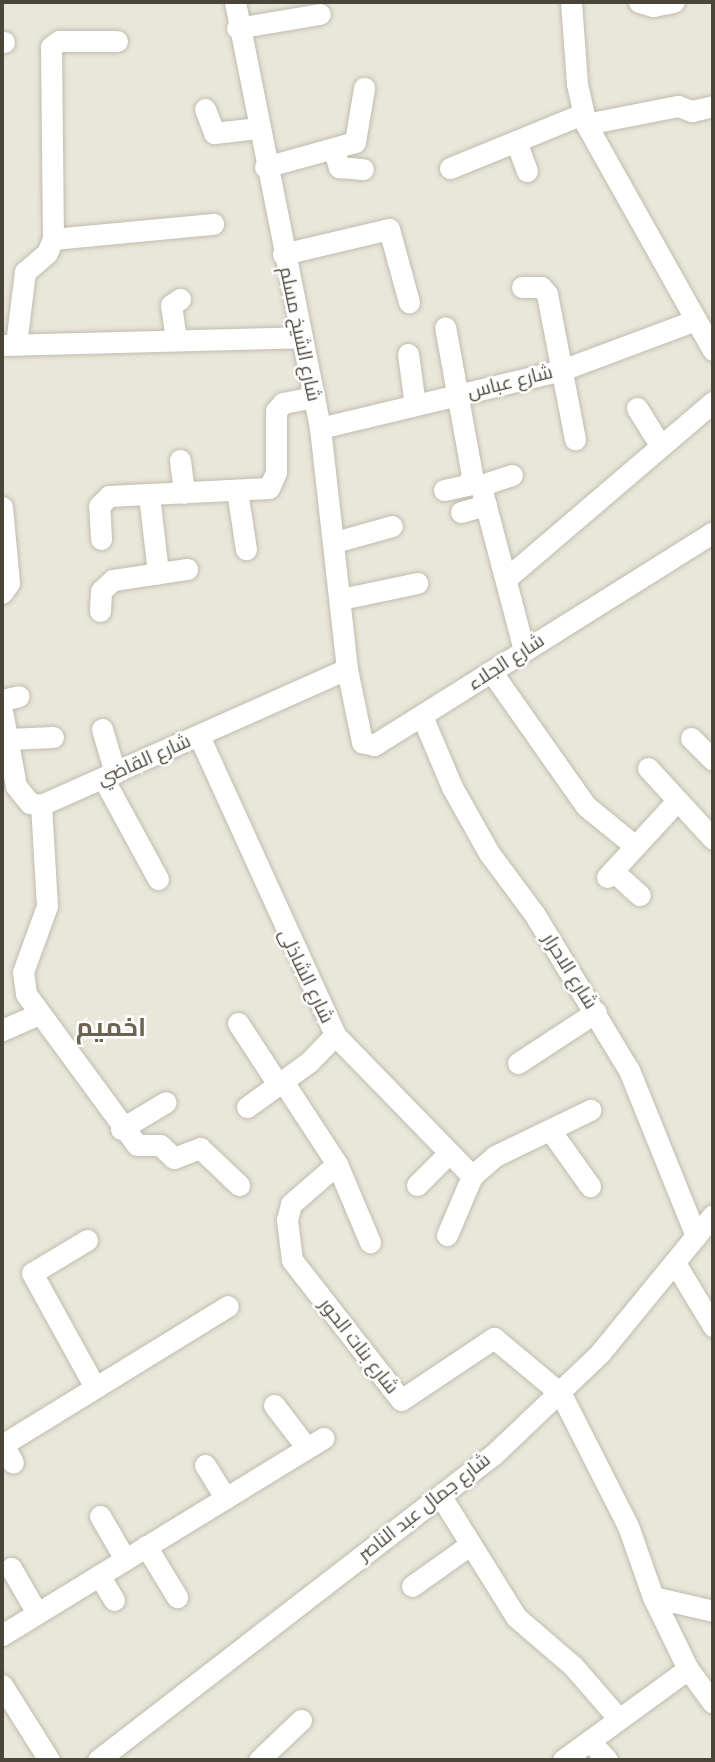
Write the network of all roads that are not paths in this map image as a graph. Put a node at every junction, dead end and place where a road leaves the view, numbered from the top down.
1 (234, 2) edge
2 (571, 2) edge
3 (639, 2) edge
4 (674, 2) edge
5 (320, 14) dead end
6 (237, 28) junction
7 (117, 41) dead end
8 (364, 88) dead end
9 (713, 106) edge
10 (205, 109) dead end
11 (584, 119) junction
12 (257, 128) junction
13 (516, 141) junction
14 (334, 150) junction
15 (265, 167) junction
16 (450, 168) dead end
17 (363, 169) dead end
18 (527, 171) dead end
19 (213, 224) dead end
20 (53, 239) junction
21 (283, 254) junction
22 (522, 287) dead end
23 (180, 299) dead end
24 (409, 302) dead end
25 (696, 320) junction
26 (445, 327) dead end
27 (300, 337) junction
28 (176, 340) junction
29 (9, 344) edge
30 (712, 344) edge
31 (408, 354) dead end
32 (562, 370) junction
33 (459, 395) junction
34 (314, 397) junction
35 (713, 402) edge
36 (415, 405) junction
37 (637, 408) dead end
38 (320, 428) junction
39 (575, 439) dead end
40 (660, 445) junction
41 (180, 460) dead end
42 (512, 475) dead end
43 (444, 490) dead end
44 (237, 491) junction
45 (184, 493) junction
46 (149, 495) junction
47 (486, 505) junction
48 (2, 507) edge
49 (461, 512) dead end
50 (392, 526) dead end
51 (713, 532) edge
52 (101, 539) dead end
53 (335, 542) junction
54 (246, 549) dead end
55 (187, 569) dead end
56 (158, 573) junction
57 (508, 576) junction
58 (417, 583) dead end
59 (2, 593) edge
60 (341, 599) junction
61 (100, 611) dead end
62 (524, 650) junction
63 (347, 668) junction
64 (491, 671) junction
65 (2, 711) edge
66 (422, 716) junction
67 (102, 729) dead end
68 (200, 736) junction
69 (53, 737) dead end
70 (691, 738) dead end
71 (8, 739) junction
72 (713, 760) edge
73 (648, 768) dead end
74 (109, 775) junction
75 (676, 802) junction
76 (41, 805) junction
77 (713, 839) edge
78 (635, 846) junction
79 (158, 879) dead end
80 (639, 895) dead end
81 (596, 1012) junction
82 (39, 1014) junction
83 (239, 1023) dead end
84 (2, 1030) edge
85 (335, 1035) junction
86 (518, 1063) dead end
87 (281, 1084) junction
88 (166, 1102) dead end
89 (247, 1107) dead end
90 (590, 1110) dead end
91 (121, 1129) junction
92 (550, 1130) junction
93 (449, 1153) junction
94 (337, 1164) junction
95 (472, 1176) junction
96 (239, 1185) dead end
97 (417, 1185) dead end
98 (590, 1186) dead end
99 (713, 1215) edge
100 (447, 1235) dead end
101 (696, 1236) junction
102 (87, 1240) dead end
103 (370, 1242) dead end
104 (675, 1263) junction
105 (228, 1306) dead end
106 (713, 1326) edge
107 (95, 1387) junction
108 (561, 1394) junction
109 (274, 1405) dead end
110 (6, 1451) edge
111 (205, 1465) dead end
112 (226, 1498) junction
113 (442, 1498) junction
114 (100, 1516) dead end
115 (471, 1544) junction
116 (146, 1546) junction
117 (125, 1559) junction
118 (11, 1568) dead end
119 (99, 1575) junction
120 (412, 1586) dead end
121 (177, 1597) dead end
122 (653, 1597) junction
123 (114, 1600) dead end
124 (713, 1611) edge
125 (37, 1613) junction
126 (2, 1635) edge
127 (688, 1669) junction
128 (2, 1685) edge
129 (713, 1703) edge
130 (619, 1719) junction
131 (301, 1720) dead end
132 (590, 1741) junction
133 (110, 1757) edge
134 (49, 1760) edge
135 (259, 1760) edge
136 (563, 1760) edge
137 (607, 1760) edge

1 - 6 street, شارع الشيخ مسلم
2 - 11 street
3 - 4 street
5 - 6 street
6 - 12 street, شارع الشيخ مسلم
7 - 20 street
8 - 14 street
9 - 11 street
10 - 12 street
11 - 13 street
11 - 25 street
12 - 15 street, شارع الشيخ مسلم
13 - 16 street
13 - 18 street
14 - 15 street
14 - 17 street
15 - 21 street, شارع الشيخ مسلم
19 - 20 street
20 - 29 street
21 - 24 street
21 - 27 street, شارع الشيخ مسلم
22 - 32 street
23 - 28 street
25 - 30 street
25 - 32 street, شارع عباس
26 - 33 street
27 - 28 street
27 - 34 street, شارع الشيخ مسلم
28 - 29 street
31 - 36 street
32 - 33 street, شارع عباس
32 - 39 street
33 - 36 street, شارع عباس
33 - 43 street
34 - 38 street, شارع الشيخ مسلم
34 - 44 street
35 - 40 street
36 - 38 street, شارع عباس
37 - 40 street
38 - 53 street, شارع الشيخ مسلم
40 - 57 street
41 - 45 street
42 - 47 street
44 - 45 street
44 - 54 street
45 - 46 street
46 - 52 street
46 - 56 street
47 - 49 street
47 - 57 street
48 - 59 street
50 - 53 street
51 - 62 street, شارع الجلاء
53 - 60 street, شارع الشيخ مسلم
55 - 56 street
56 - 61 street
57 - 62 street
58 - 60 street
60 - 63 street, شارع الشيخ مسلم
62 - 64 street, شارع الجلاء
63 - 66 street, شارع الجلاء
63 - 68 street, شارع القاضي
64 - 66 street, شارع الجلاء
64 - 78 street
65 - 71 street
66 - 81 street, شارع الاحرار
67 - 74 street
68 - 74 street, شارع القاضي
68 - 85 street, شارع الشاذلى
69 - 71 street
70 - 72 street
71 - 76 street
73 - 75 street
74 - 76 street, شارع القاضي
74 - 79 street
75 - 77 street
75 - 78 street
76 - 82 street
78 - 80 street
81 - 86 street
81 - 101 street, شارع الاحرار
82 - 84 street
82 - 91 street
83 - 87 street
85 - 87 street
85 - 93 street, شارع الشاذلى
87 - 89 street
87 - 94 street
88 - 91 street
90 - 92 street
91 - 96 street
92 - 95 street
92 - 98 street
93 - 95 street, شارع الشاذلى
93 - 97 street
94 - 103 street
94 - 108 street, شارع بنات الحور
95 - 100 street
99 - 101 street, شارع جمال عبد الناصر
101 - 104 street, شارع جمال عبد الناصر
102 - 107 street
104 - 106 street
104 - 108 street, شارع جمال عبد الناصر
105 - 107 street
107 - 110 street
108 - 113 street, شارع جمال عبد الناصر
108 - 122 street
109 - 112 street
111 - 112 street
112 - 116 street
113 - 115 street
113 - 133 street, شارع جمال عبد الناصر
114 - 117 street
115 - 120 street
115 - 130 street
116 - 117 street
116 - 121 street
117 - 119 street
118 - 125 street
119 - 123 street
119 - 125 street
122 - 124 street
122 - 127 street
125 - 126 street
127 - 129 street
127 - 130 street
128 - 134 street
130 - 132 street
131 - 135 street
132 - 136 street
132 - 137 street

